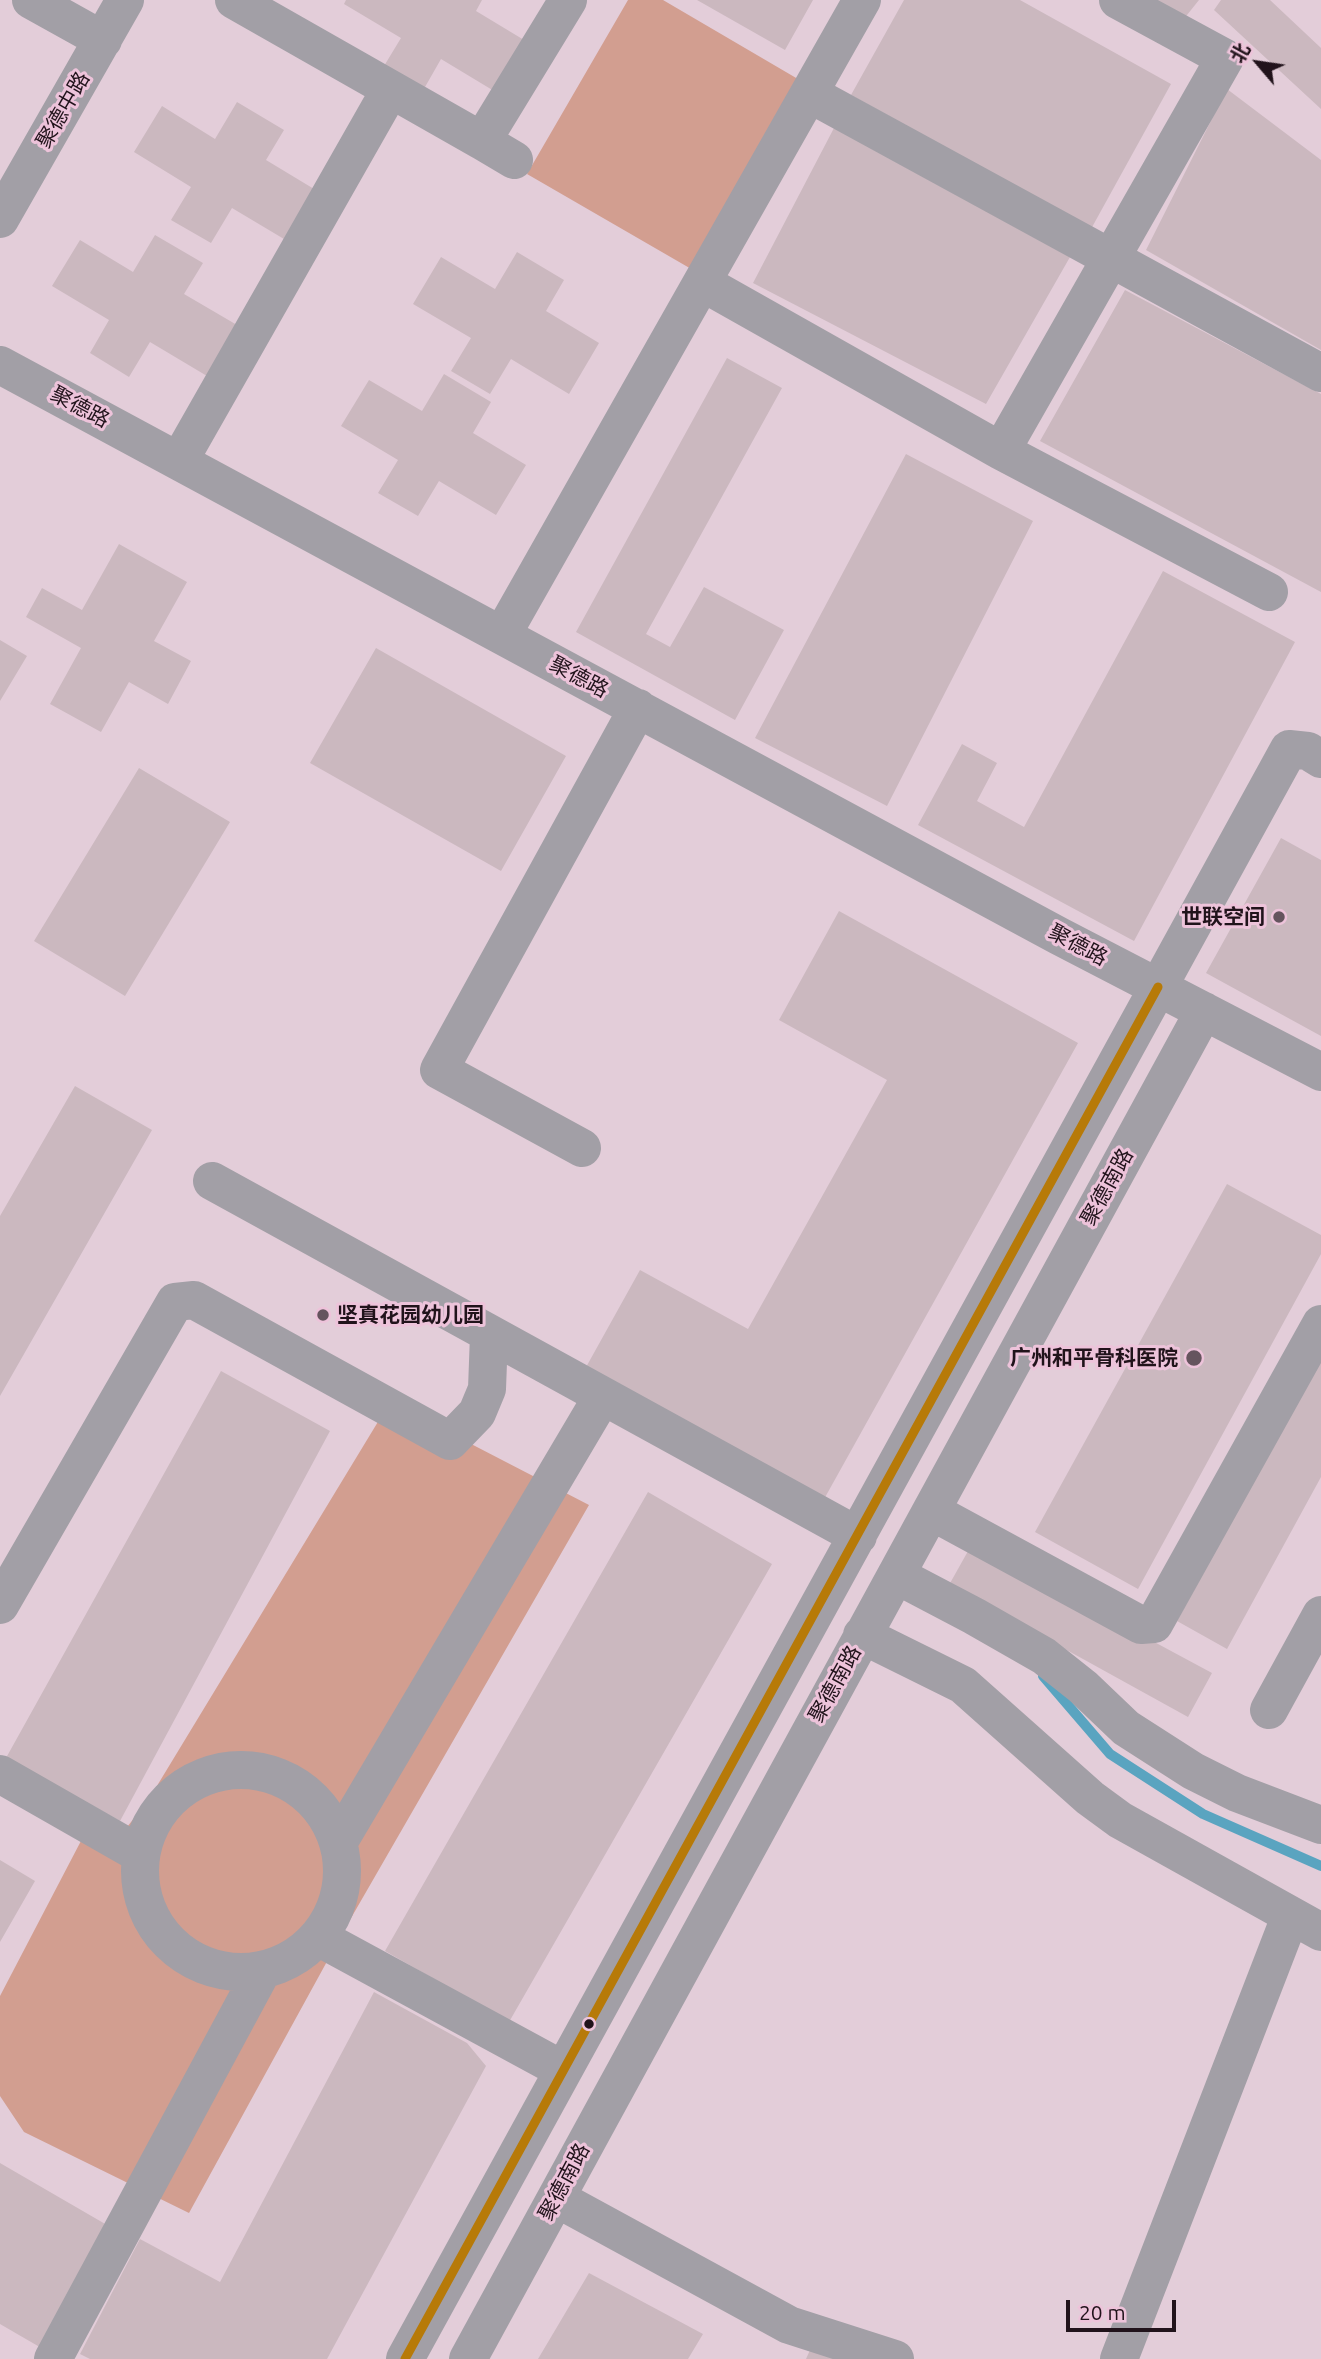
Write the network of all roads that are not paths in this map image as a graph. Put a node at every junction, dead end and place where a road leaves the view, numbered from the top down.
1 (30, 0) edge
2 (125, 0) edge
3 (233, 0) edge
4 (568, 0) edge
5 (862, 0) edge
6 (1118, 0) edge
7 (103, 40) junction
8 (390, 90) junction
9 (810, 94) junction
10 (0, 219) edge
11 (1111, 259) junction
12 (703, 283) junction
13 (0, 365) edge
14 (1321, 373) edge
15 (1001, 451) junction
16 (179, 461) junction
17 (1269, 592) dead end
18 (502, 635) junction
19 (638, 708) junction
20 (1321, 759) edge
21 (1158, 987) junction
22 (1204, 1010) junction
23 (1321, 1072) edge
24 (582, 1147) dead end
25 (212, 1181) dead end
26 (1321, 1324) edge
27 (489, 1335) junction
28 (602, 1397) junction
29 (931, 1511) junction
30 (858, 1536) junction
31 (896, 1575) junction
32 (0, 1605) edge
33 (1321, 1615) edge
34 (862, 1635) junction
35 (1269, 1710) dead end
36 (0, 1774) edge
37 (1321, 1825) edge
38 (338, 1843) junction
39 (141, 1854) junction
40 (1305, 1925) edge
41 (318, 1937) junction
42 (262, 1971) junction
43 (563, 2070) junction
44 (556, 2198) junction
45 (413, 2344) edge
46 (52, 2359) edge
47 (468, 2359) edge
48 (895, 2359) edge
49 (1119, 2359) edge

1 - 7 street
2 - 7 street, 聚德中路
3 - 8 street
4 - 8 street
5 - 9 street
6 - 11 street
7 - 10 street, 聚德中路
8 - 16 street
9 - 11 street
9 - 12 street
11 - 14 street
11 - 15 street
12 - 15 street
12 - 18 street
13 - 16 street, 聚德路
15 - 17 street
16 - 18 street, 聚德路
18 - 19 street, 聚德路
19 - 21 street, 聚德路
19 - 24 street
20 - 21 street
21 - 22 street, 聚德路
21 - 30 street
22 - 23 street
22 - 29 street, 聚德南路
25 - 27 street
26 - 29 street
27 - 28 street
27 - 32 street
28 - 30 street
28 - 38 street
29 - 31 street, 聚德南路
30 - 43 street
31 - 34 street, 聚德南路
31 - 37 street
33 - 35 street
34 - 40 street
34 - 44 street, 聚德南路
36 - 39 street
38 - 39 street
38 - 41 street
39 - 42 street
40 - 49 street
41 - 42 street
41 - 43 street
42 - 46 street
43 - 45 street
44 - 47 street, 聚德南路
44 - 48 street

